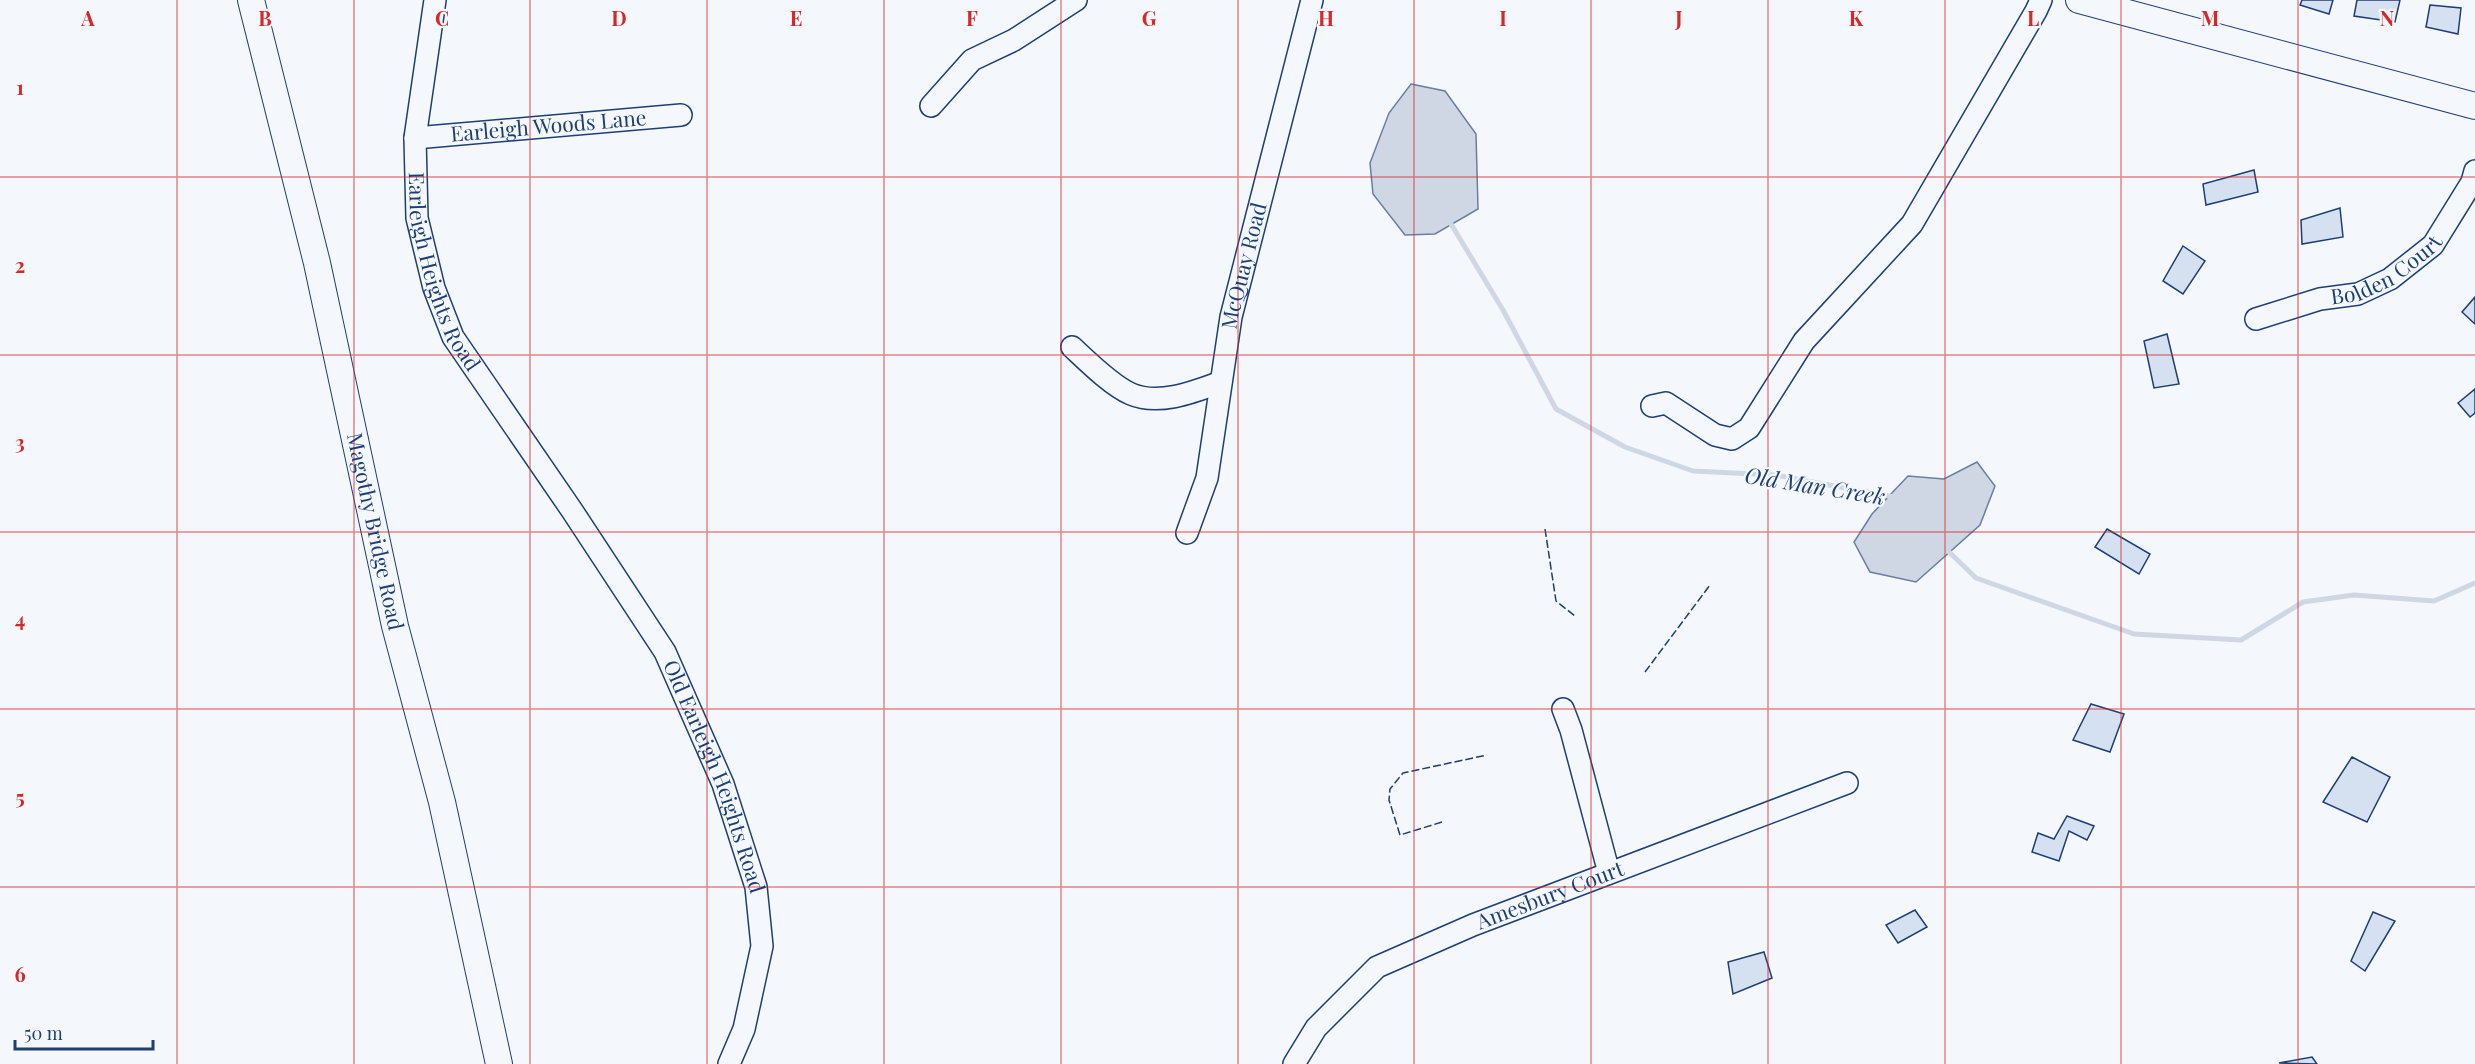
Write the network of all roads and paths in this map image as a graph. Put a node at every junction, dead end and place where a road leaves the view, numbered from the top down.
1 (251, 0) edge
2 (435, 0) edge
3 (1076, 0) edge
4 (1312, 0) edge
5 (2041, 0) edge
6 (2079, 0) edge
7 (931, 106) dead end
8 (2475, 106) edge
9 (681, 116) dead end
10 (415, 138) junction
11 (2475, 171) edge
12 (2256, 319) dead end
13 (1072, 347) dead end
14 (1221, 382) junction
15 (1652, 406) dead end
16 (573, 512) joint
17 (1186, 533) dead end
18 (1563, 710) dead end
19 (1847, 783) dead end
20 (1610, 873) junction
21 (499, 1064) edge
22 (729, 1064) edge
23 (1294, 1064) edge

1 - 21 main road, Magothy Bridge Road
2 - 10 street, Earleigh Heights Road
3 - 7 street
4 - 14 street, McQuay Road
5 - 15 street
6 - 8 main road
9 - 10 street, Earleigh Woods Lane
10 - 16 street, Earleigh Heights Road
11 - 12 street, Bolden Court
13 - 14 street
14 - 17 street, McQuay Road
16 - 22 street, Old Earleigh Heights Road
18 - 20 street
19 - 20 street, Amesbury Court
20 - 23 street, Amesbury Court

